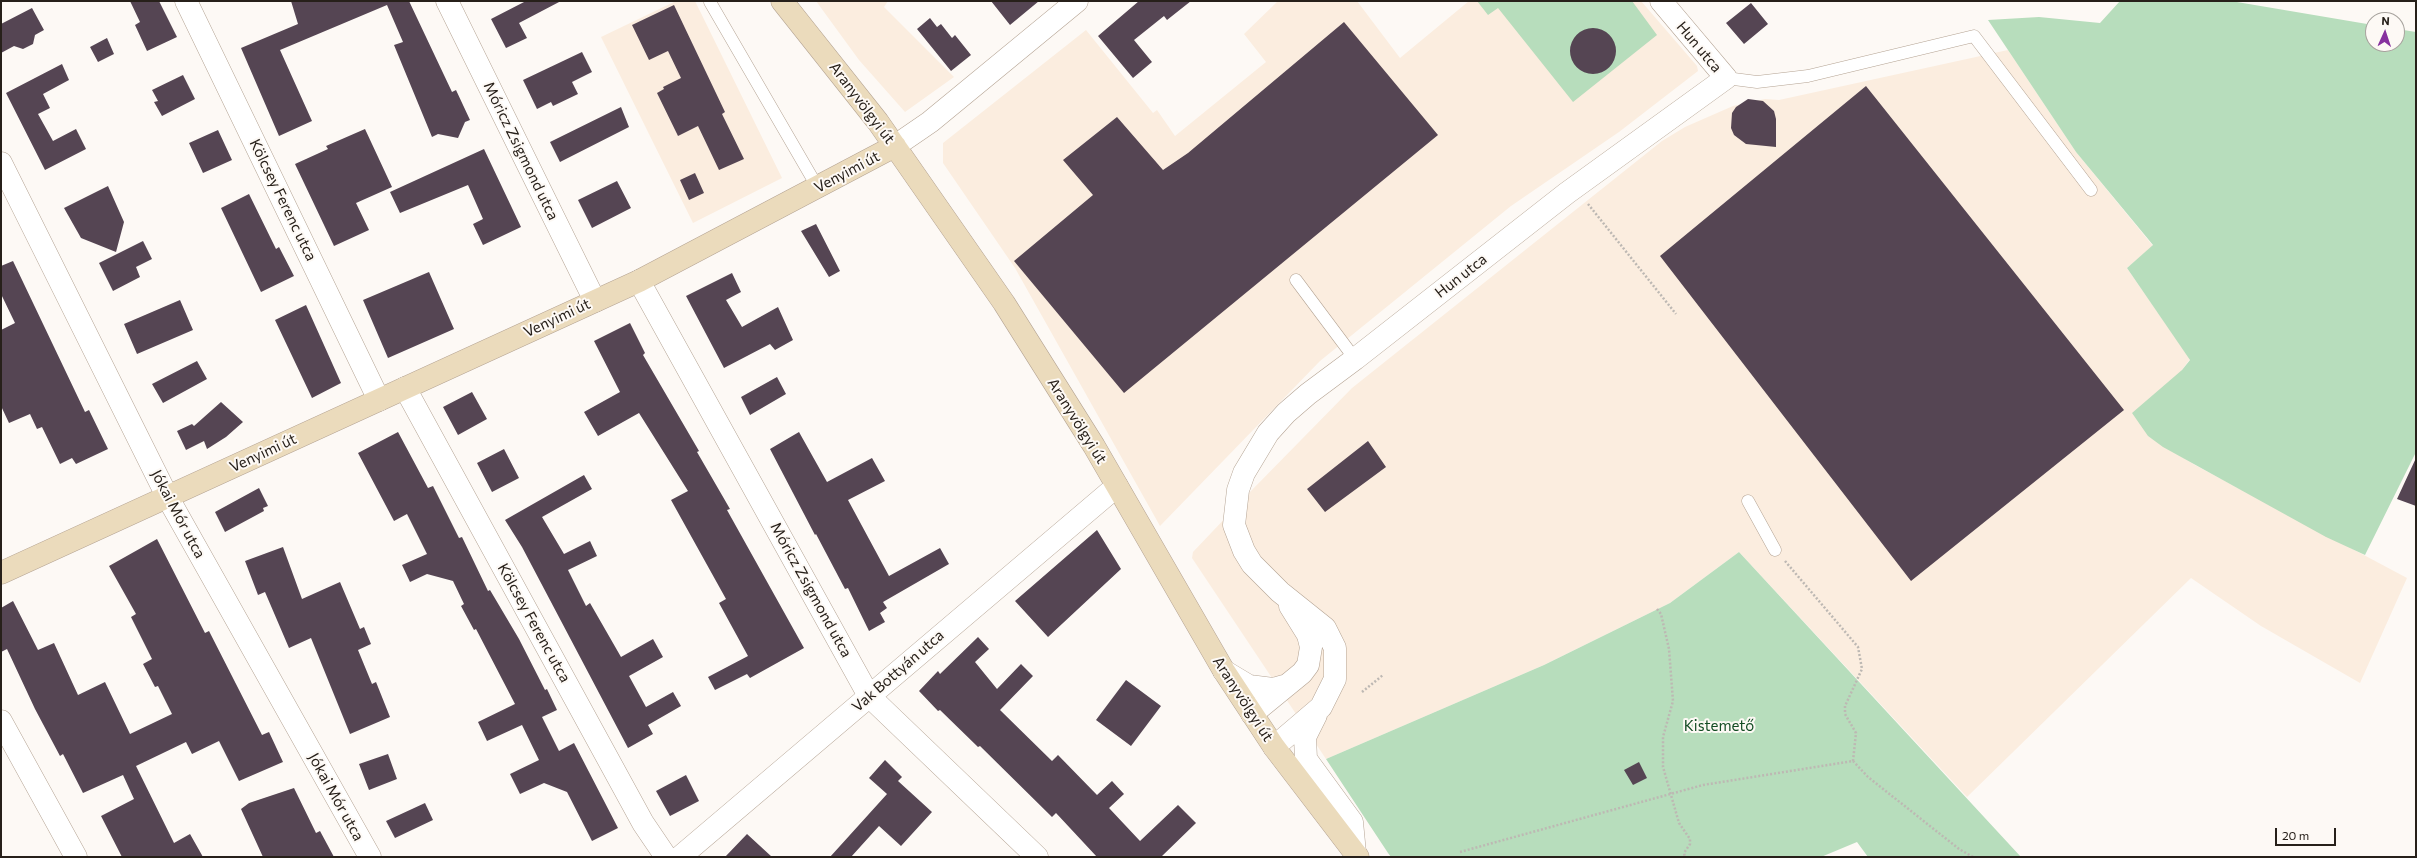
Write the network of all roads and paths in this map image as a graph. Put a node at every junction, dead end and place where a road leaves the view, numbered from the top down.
1 (186, 1) edge
2 (447, 1) edge
3 (782, 1) edge
4 (1077, 1) edge
5 (1661, 1) edge
6 (710, 2) edge
7 (1726, 78) junction
8 (895, 146) junction
9 (1, 163) edge
10 (818, 188) junction
11 (2091, 190) dead end
12 (1586, 202) dead end
13 (1296, 280) dead end
14 (639, 281) junction
15 (595, 301) junction
16 (1676, 314) dead end
17 (1355, 359) junction
18 (405, 388) junction
19 (379, 400) junction
20 (1116, 486) junction
21 (168, 498) junction
22 (1748, 501) dead end
23 (1775, 550) joint
24 (1, 573) edge
25 (1280, 592) junction
26 (1657, 609) dead end
27 (1224, 671) junction
28 (1384, 675) dead end
29 (1287, 685) junction
30 (1362, 692) dead end
31 (869, 696) junction
32 (1321, 707) junction
33 (1252, 714) junction
34 (1, 721) edge
35 (1274, 747) junction
36 (1853, 761) junction
37 (1670, 794) junction
38 (1460, 852) dead end
39 (1356, 855) edge
40 (76, 857) edge
41 (370, 857) edge
42 (666, 857) edge
43 (680, 857) edge
44 (1037, 857) edge
45 (1685, 857) edge
46 (1974, 857) edge

1 - 19 street, Kölcsey Ferenc utca
2 - 15 street, Móricz Zsigmond utca
3 - 8 street, Aranyvölgyi út
4 - 8 street, Venyimi út
5 - 7 street, Hun utca
6 - 10 lane
7 - 11 lane
7 - 17 street, Hun utca
8 - 10 street, Venyimi út
8 - 20 street, Aranyvölgyi út
9 - 21 street, Jókai Mór utca
10 - 14 street, Venyimi út
12 - 16 path
13 - 17 lane
14 - 15 street, Venyimi út
14 - 31 street, Móricz Zsigmond utca
15 - 18 street, Venyimi út
17 - 25 street, Hun utca
18 - 19 street, Venyimi út
18 - 42 street, Kölcsey Ferenc utca
19 - 21 street, Venyimi út
20 - 27 street, Aranyvölgyi út
20 - 31 street, Vak Bottyán utca
21 - 24 street, Venyimi út
21 - 41 street, Jókai Mór utca
22 - 23 lane
23 - 36 path
25 - 29 street, Hun utca
25 - 32 street, Hun utca
26 - 37 path
27 - 29 street
27 - 33 street, Aranyvölgyi út
28 - 30 path
29 - 33 street, Hun utca
31 - 43 street, Vak Bottyán utca
31 - 44 street, Móricz Zsigmond utca
32 - 35 street, Hun utca
32 - 39 street, Aranyvölgyi út
33 - 35 street, Aranyvölgyi út
34 - 40 street
35 - 39 street, Aranyvölgyi út
36 - 37 path
36 - 46 path
37 - 38 path
37 - 45 path

